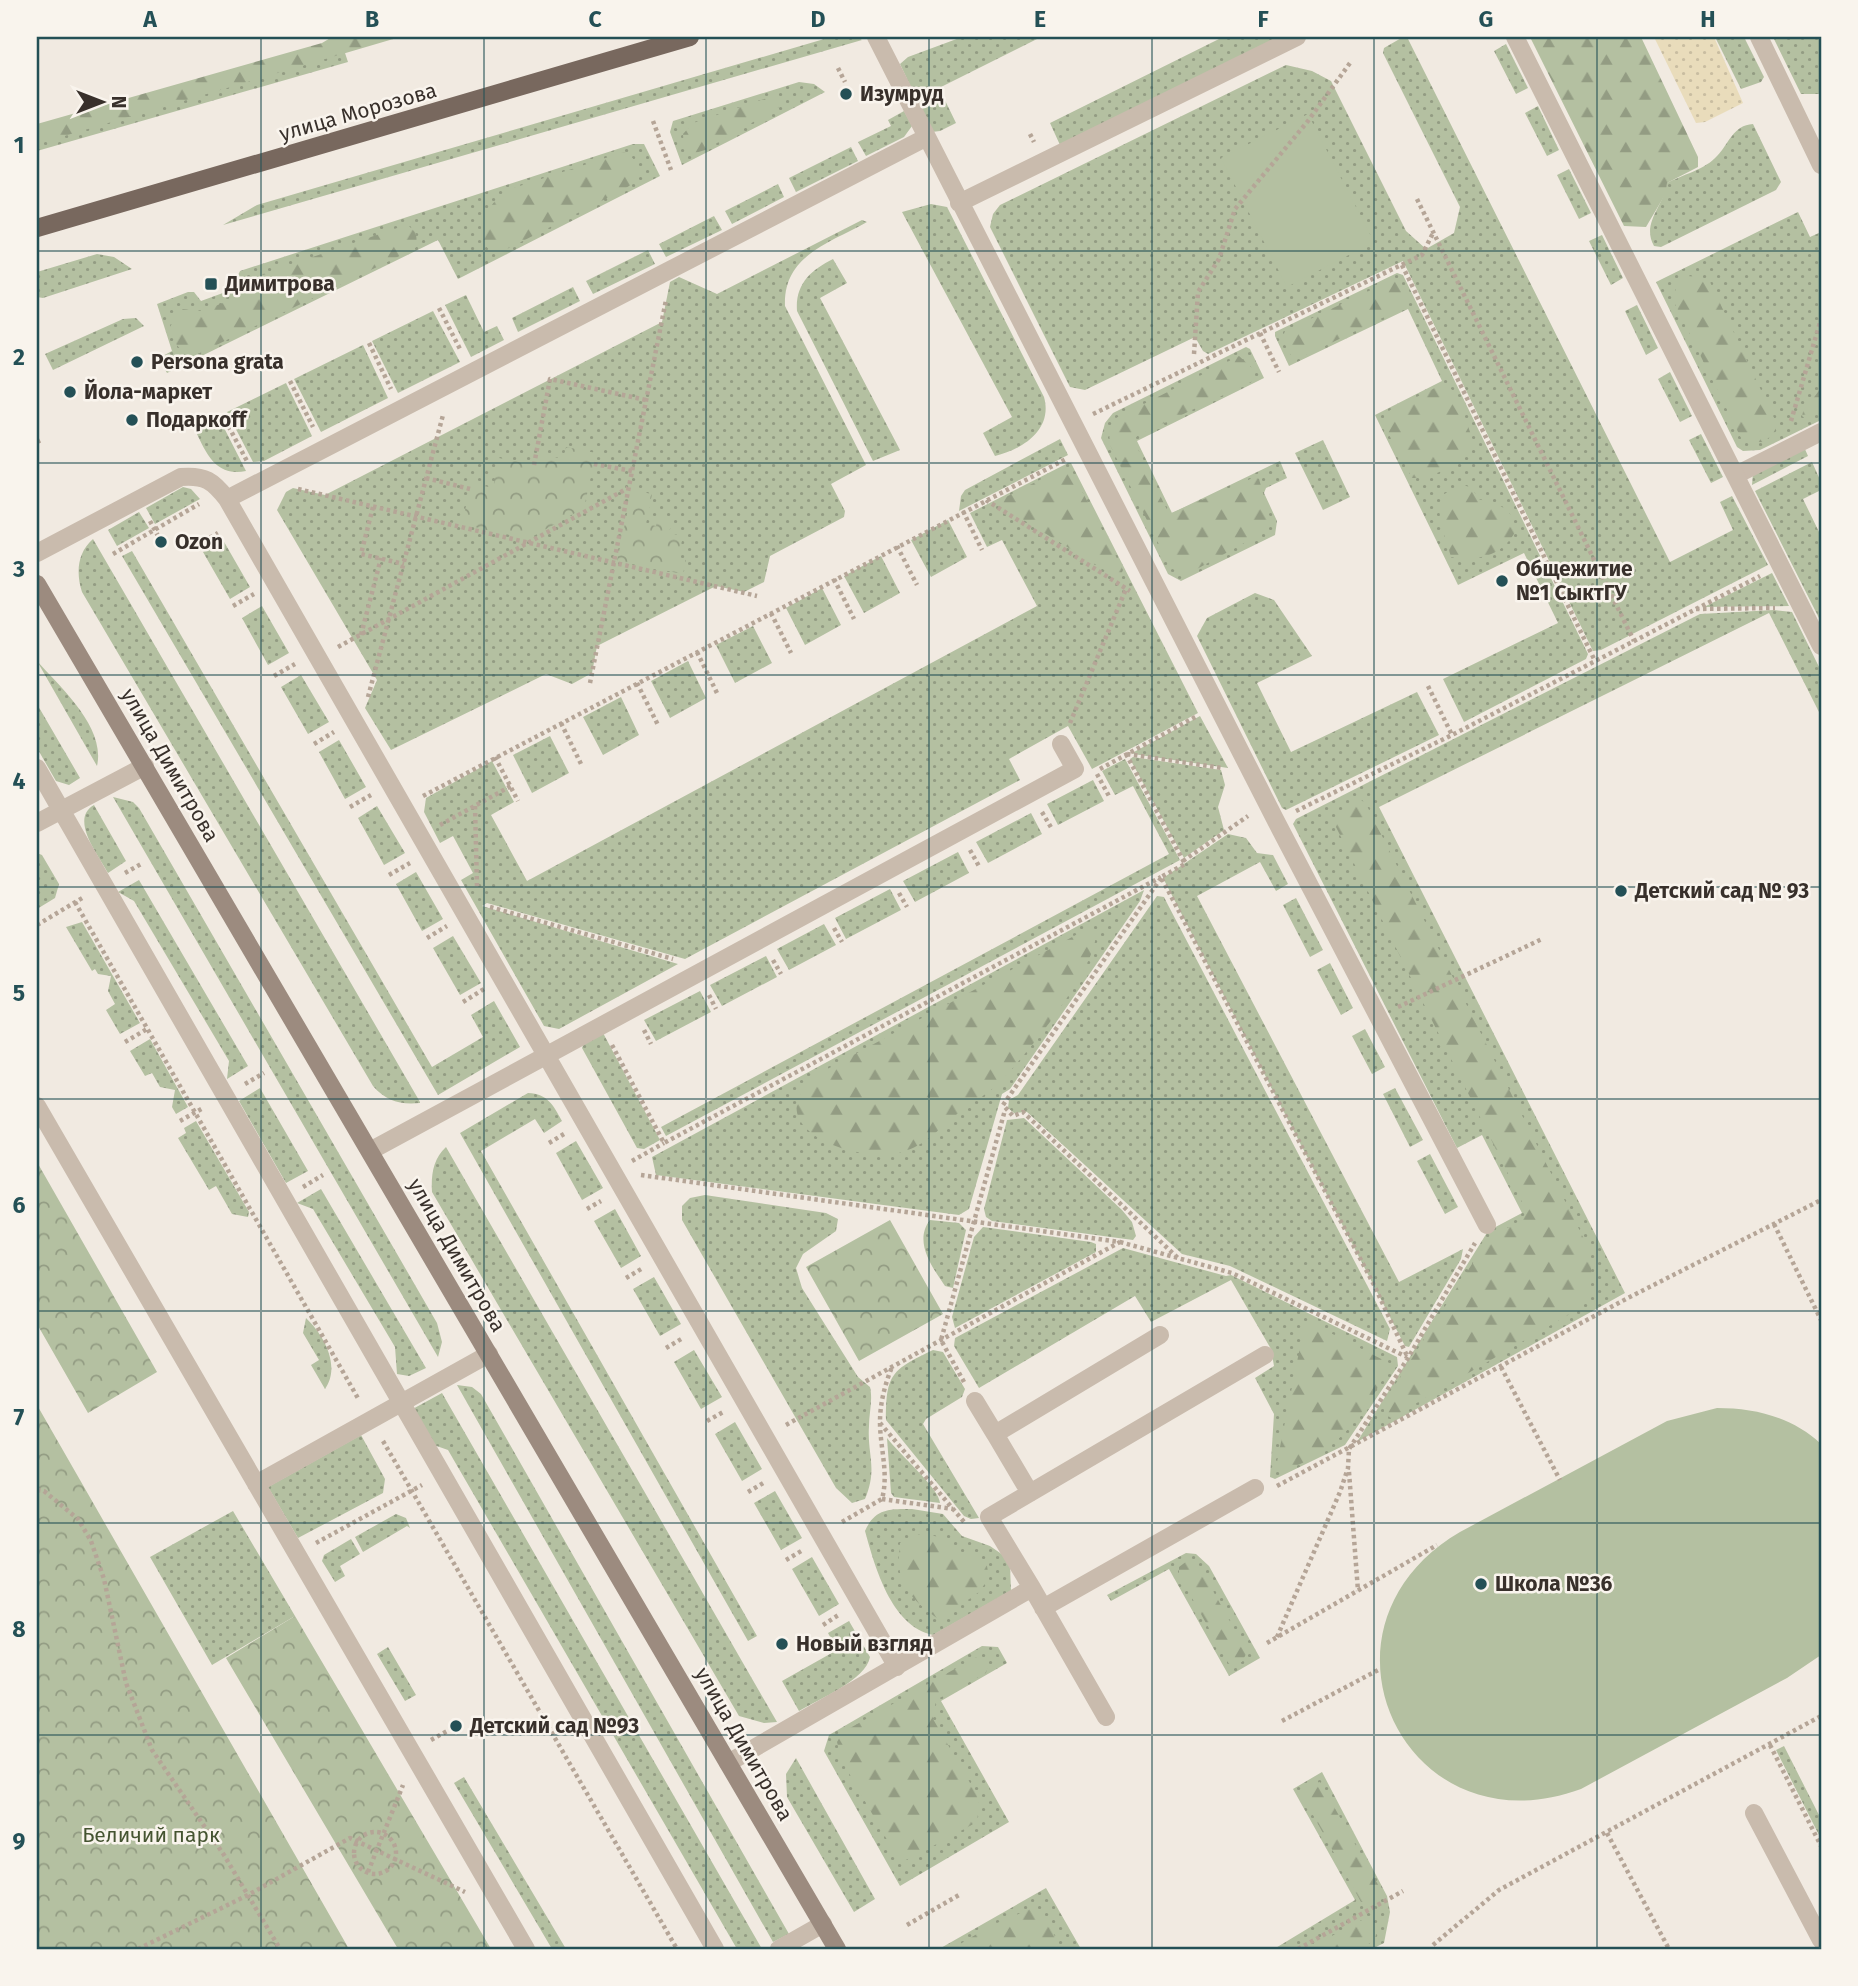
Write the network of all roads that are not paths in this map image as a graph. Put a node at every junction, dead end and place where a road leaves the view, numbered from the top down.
1 (690, 37) edge
2 (876, 37) edge
3 (1297, 37) edge
4 (1515, 37) edge
5 (1759, 37) edge
6 (927, 137) junction
7 (1821, 165) edge
8 (959, 203) junction
9 (37, 228) edge
10 (1821, 432) edge
11 (1736, 475) junction
12 (227, 499) junction
13 (37, 552) edge
14 (37, 584) edge
15 (1821, 646) edge
16 (1061, 744) road end
17 (145, 766) junction
18 (37, 768) edge
19 (61, 810) junction
20 (37, 823) edge
21 (546, 1056) junction
22 (37, 1106) edge
23 (370, 1151) junction
24 (1487, 1225) road end
25 (1160, 1335) dead end
26 (489, 1354) junction
27 (1265, 1355) dead end
28 (975, 1401) road end
29 (400, 1403) junction
30 (995, 1434) junction
31 (256, 1484) junction
32 (1255, 1488) road end
33 (1030, 1493) junction
34 (1032, 1588) junction
35 (1043, 1608) junction
36 (897, 1667) junction
37 (1106, 1717) dead end
38 (728, 1763) junction
39 (1754, 1813) dead end
40 (823, 1924) junction
41 (1821, 1940) edge
42 (526, 1949) edge
43 (715, 1949) edge
44 (779, 1949) edge
45 (837, 1949) edge

1 - 9 main road, улица Морозова
2 - 6 street
3 - 8 street
4 - 11 street
5 - 7 street
6 - 8 street
6 - 12 street
8 - 24 street
10 - 11 street
11 - 15 street
12 - 13 street
12 - 21 street
14 - 17 street, улица Димитрова
16 - 21 street
17 - 19 street
17 - 23 street, улица Димитрова
18 - 19 street
19 - 20 street
19 - 29 street
21 - 23 street
21 - 36 street
22 - 31 street
23 - 26 street, улица Димитрова
25 - 30 street
26 - 29 street
26 - 38 street, улица Димитрова
27 - 33 street
28 - 30 street
29 - 31 street
29 - 43 street
30 - 33 street
31 - 42 street
32 - 35 street
33 - 34 street
34 - 35 street
34 - 36 street
35 - 37 street
36 - 38 street
38 - 40 street, улица Димитрова
39 - 41 street
40 - 44 street
40 - 45 street, улица Димитрова

